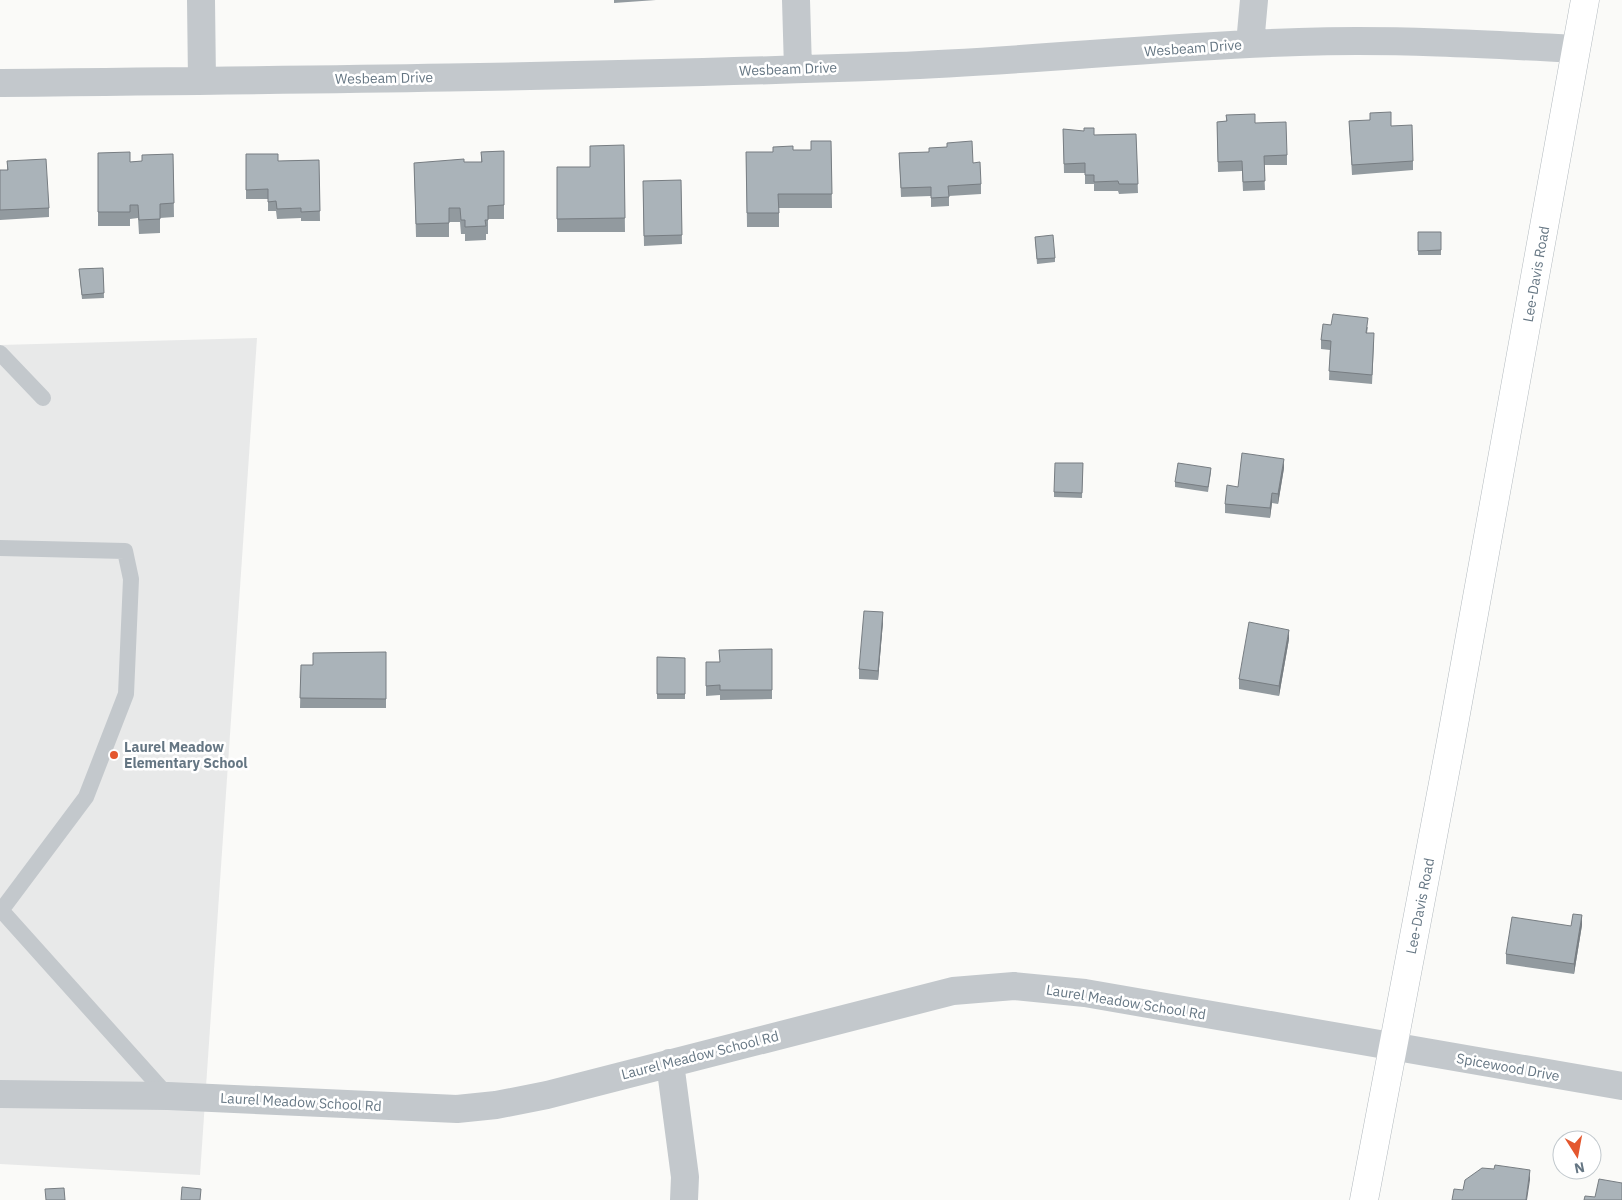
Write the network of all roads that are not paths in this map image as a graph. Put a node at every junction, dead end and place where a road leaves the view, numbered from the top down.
1 (201, 0) edge
2 (796, 0) edge
3 (1254, 0) edge
4 (1585, 0) edge
5 (1250, 44) junction
6 (1576, 49) junction
7 (798, 69) junction
8 (202, 81) junction
9 (0, 83) edge
10 (0, 353) edge
11 (43, 398) dead end
12 (0, 548) edge
13 (1, 911) edge
14 (1393, 1047) junction
15 (670, 1062) junction
16 (1622, 1086) edge
17 (0, 1094) edge
18 (168, 1096) junction
19 (684, 1200) edge
20 (1364, 1200) edge

1 - 8 street
2 - 7 street
3 - 5 street
4 - 6 main road, Lee-Davis Road
5 - 6 street, Wesbeam Drive
5 - 7 street, Wesbeam Drive
6 - 14 main road, Lee-Davis Road
7 - 8 street, Wesbeam Drive
8 - 9 street, Wesbeam Drive
10 - 11 lane
12 - 13 lane
13 - 18 lane
14 - 15 street, Laurel Meadow School Rd
14 - 16 street, Spicewood Drive
14 - 20 main road, Lee-Davis Road
15 - 18 street, Laurel Meadow School Rd
15 - 19 street
17 - 18 street, Laurel Meadow School Rd

